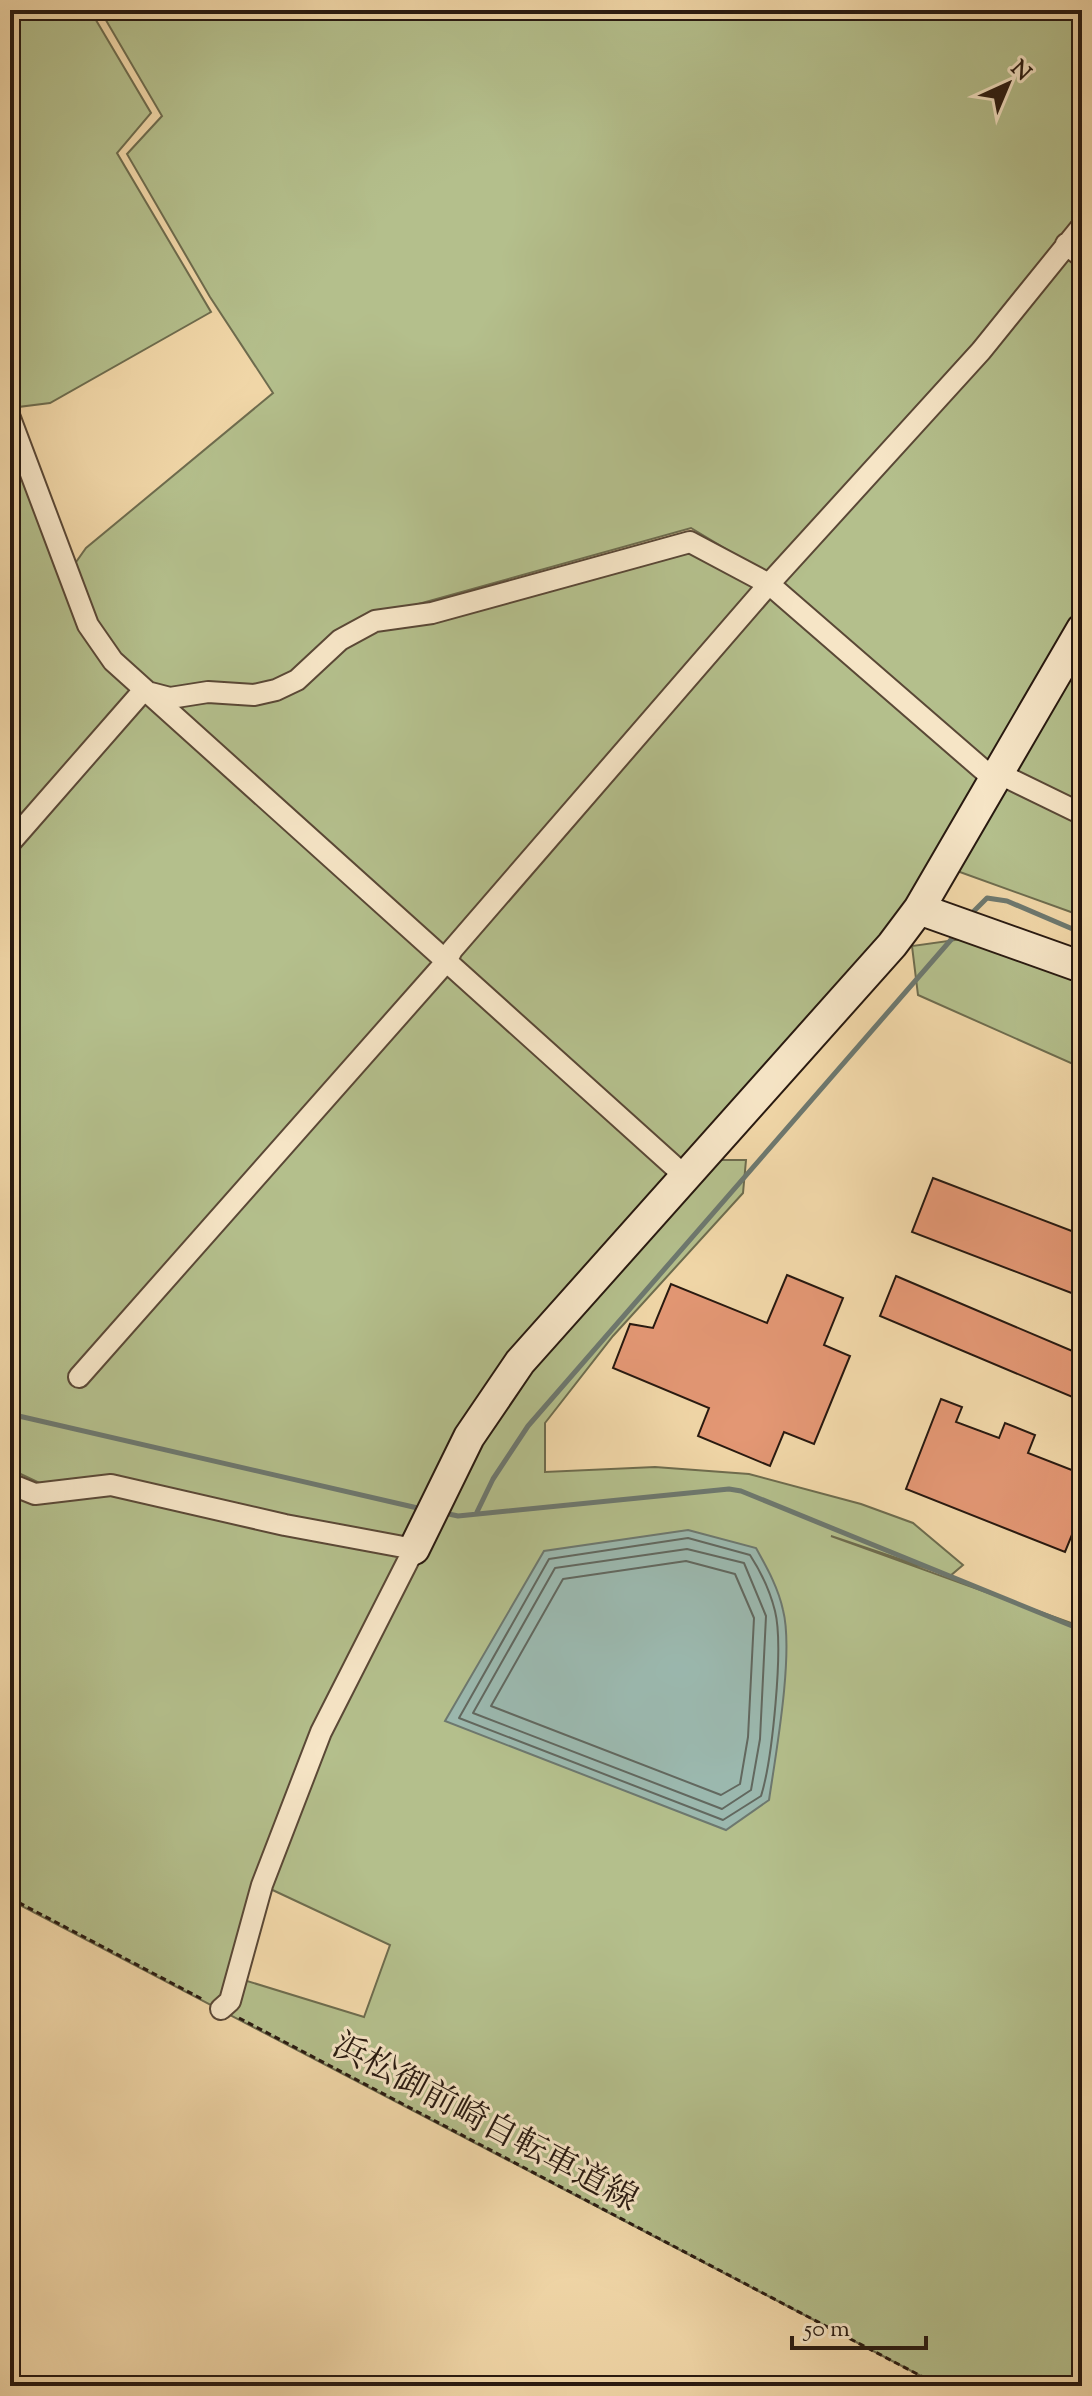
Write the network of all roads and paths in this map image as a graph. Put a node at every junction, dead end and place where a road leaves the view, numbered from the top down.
1 (1082, 226) edge
2 (1074, 251) edge
3 (10, 418) edge
4 (769, 584) junction
5 (1082, 629) edge
6 (143, 691) junction
7 (998, 777) junction
8 (1082, 814) edge
9 (10, 843) edge
10 (919, 909) junction
11 (446, 962) junction
12 (1082, 967) edge
13 (686, 1177) junction
14 (79, 1377) dead end
15 (10, 1484) edge
16 (414, 1549) junction
17 (10, 1898) edge
18 (221, 2009) junction
19 (940, 2386) edge

1 - 2 street
2 - 4 street
3 - 6 street
4 - 6 street
4 - 7 street
4 - 11 street
5 - 7 street
6 - 9 street
6 - 11 street
7 - 8 street
7 - 10 street
10 - 12 street
10 - 13 street
11 - 13 street
11 - 14 street
13 - 16 street
15 - 16 street
16 - 18 street
17 - 18 path, 浜松御前崎自転車道線
18 - 19 path, 浜松御前崎自転車道線

